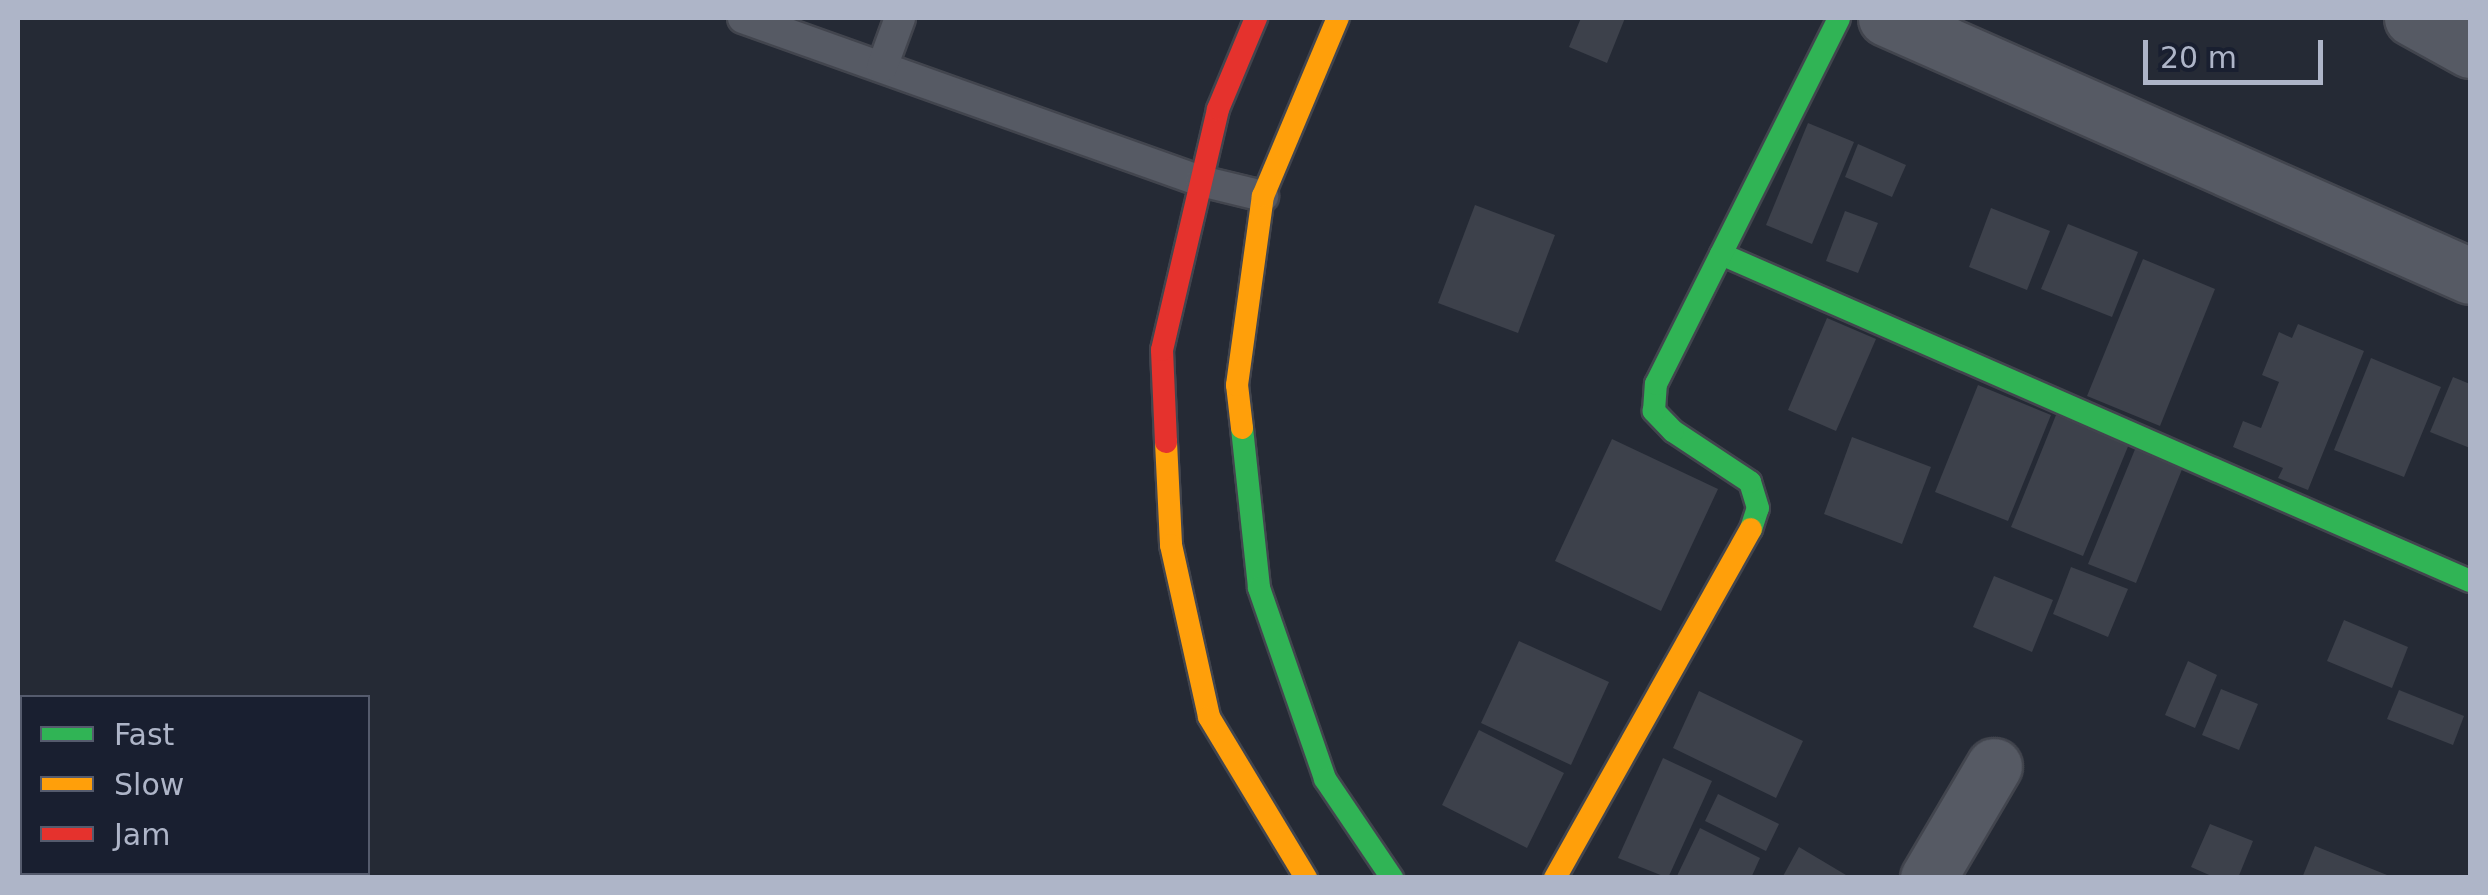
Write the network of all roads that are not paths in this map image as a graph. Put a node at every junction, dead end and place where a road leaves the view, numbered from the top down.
1 (744, 18) edge
2 (900, 18) edge
3 (1256, 18) edge
4 (1338, 18) edge
5 (1839, 18) edge
6 (1886, 18) edge
7 (2412, 18) edge
8 (2470, 50) edge
9 (882, 67) junction
10 (1201, 181) junction
11 (1263, 196) junction
12 (1721, 254) junction
13 (2470, 276) edge
14 (2470, 581) edge
15 (1994, 766) dead end
16 (1306, 878) edge
17 (1392, 878) edge
18 (1555, 878) edge
19 (1928, 878) edge

1 - 9 lane
2 - 9 lane
3 - 10 main road
4 - 11 main road
5 - 12 main road
6 - 13 street
7 - 8 street
9 - 10 lane
10 - 11 lane
10 - 16 main road
11 - 17 main road
12 - 14 main road
12 - 18 main road
15 - 19 street

